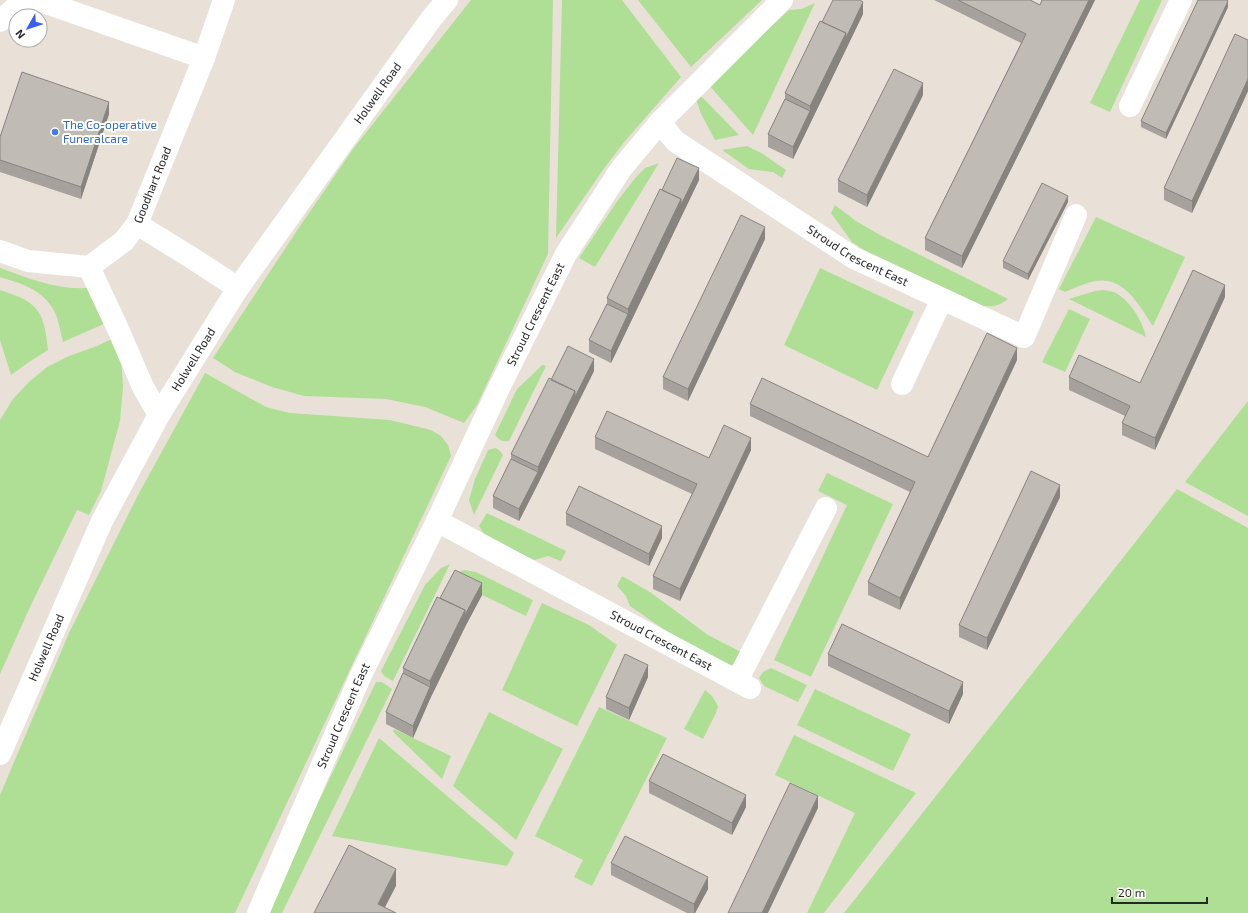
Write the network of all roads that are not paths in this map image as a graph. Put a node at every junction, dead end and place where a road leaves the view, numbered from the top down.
1 (24, 0) edge
2 (38, 0) edge
3 (224, 0) edge
4 (447, 0) edge
5 (782, 0) edge
6 (1181, 0) edge
7 (0, 21) edge
8 (204, 58) junction
9 (1130, 106) dead end
10 (660, 122) junction
11 (1076, 215) dead end
12 (137, 224) junction
13 (0, 251) edge
14 (89, 267) junction
15 (238, 288) junction
16 (942, 299) junction
17 (902, 384) dead end
18 (159, 415) junction
19 (826, 508) dead end
20 (437, 521) junction
21 (0, 754) edge
22 (258, 913) edge

1 - 7 street
2 - 8 street
3 - 8 street, Goodhart Road
4 - 15 street, Holwell Road
5 - 10 street, Stroud Crescent East
6 - 9 street
8 - 12 street, Goodhart Road
10 - 16 street, Stroud Crescent East
10 - 20 street, Stroud Crescent East
11 - 16 street, Stroud Crescent East
12 - 14 street, Goodhart Road
12 - 15 street
13 - 14 street
14 - 18 street
15 - 18 street, Holwell Road
16 - 17 street
18 - 21 street, Holwell Road
19 - 20 street, Stroud Crescent East
20 - 22 street, Stroud Crescent East

